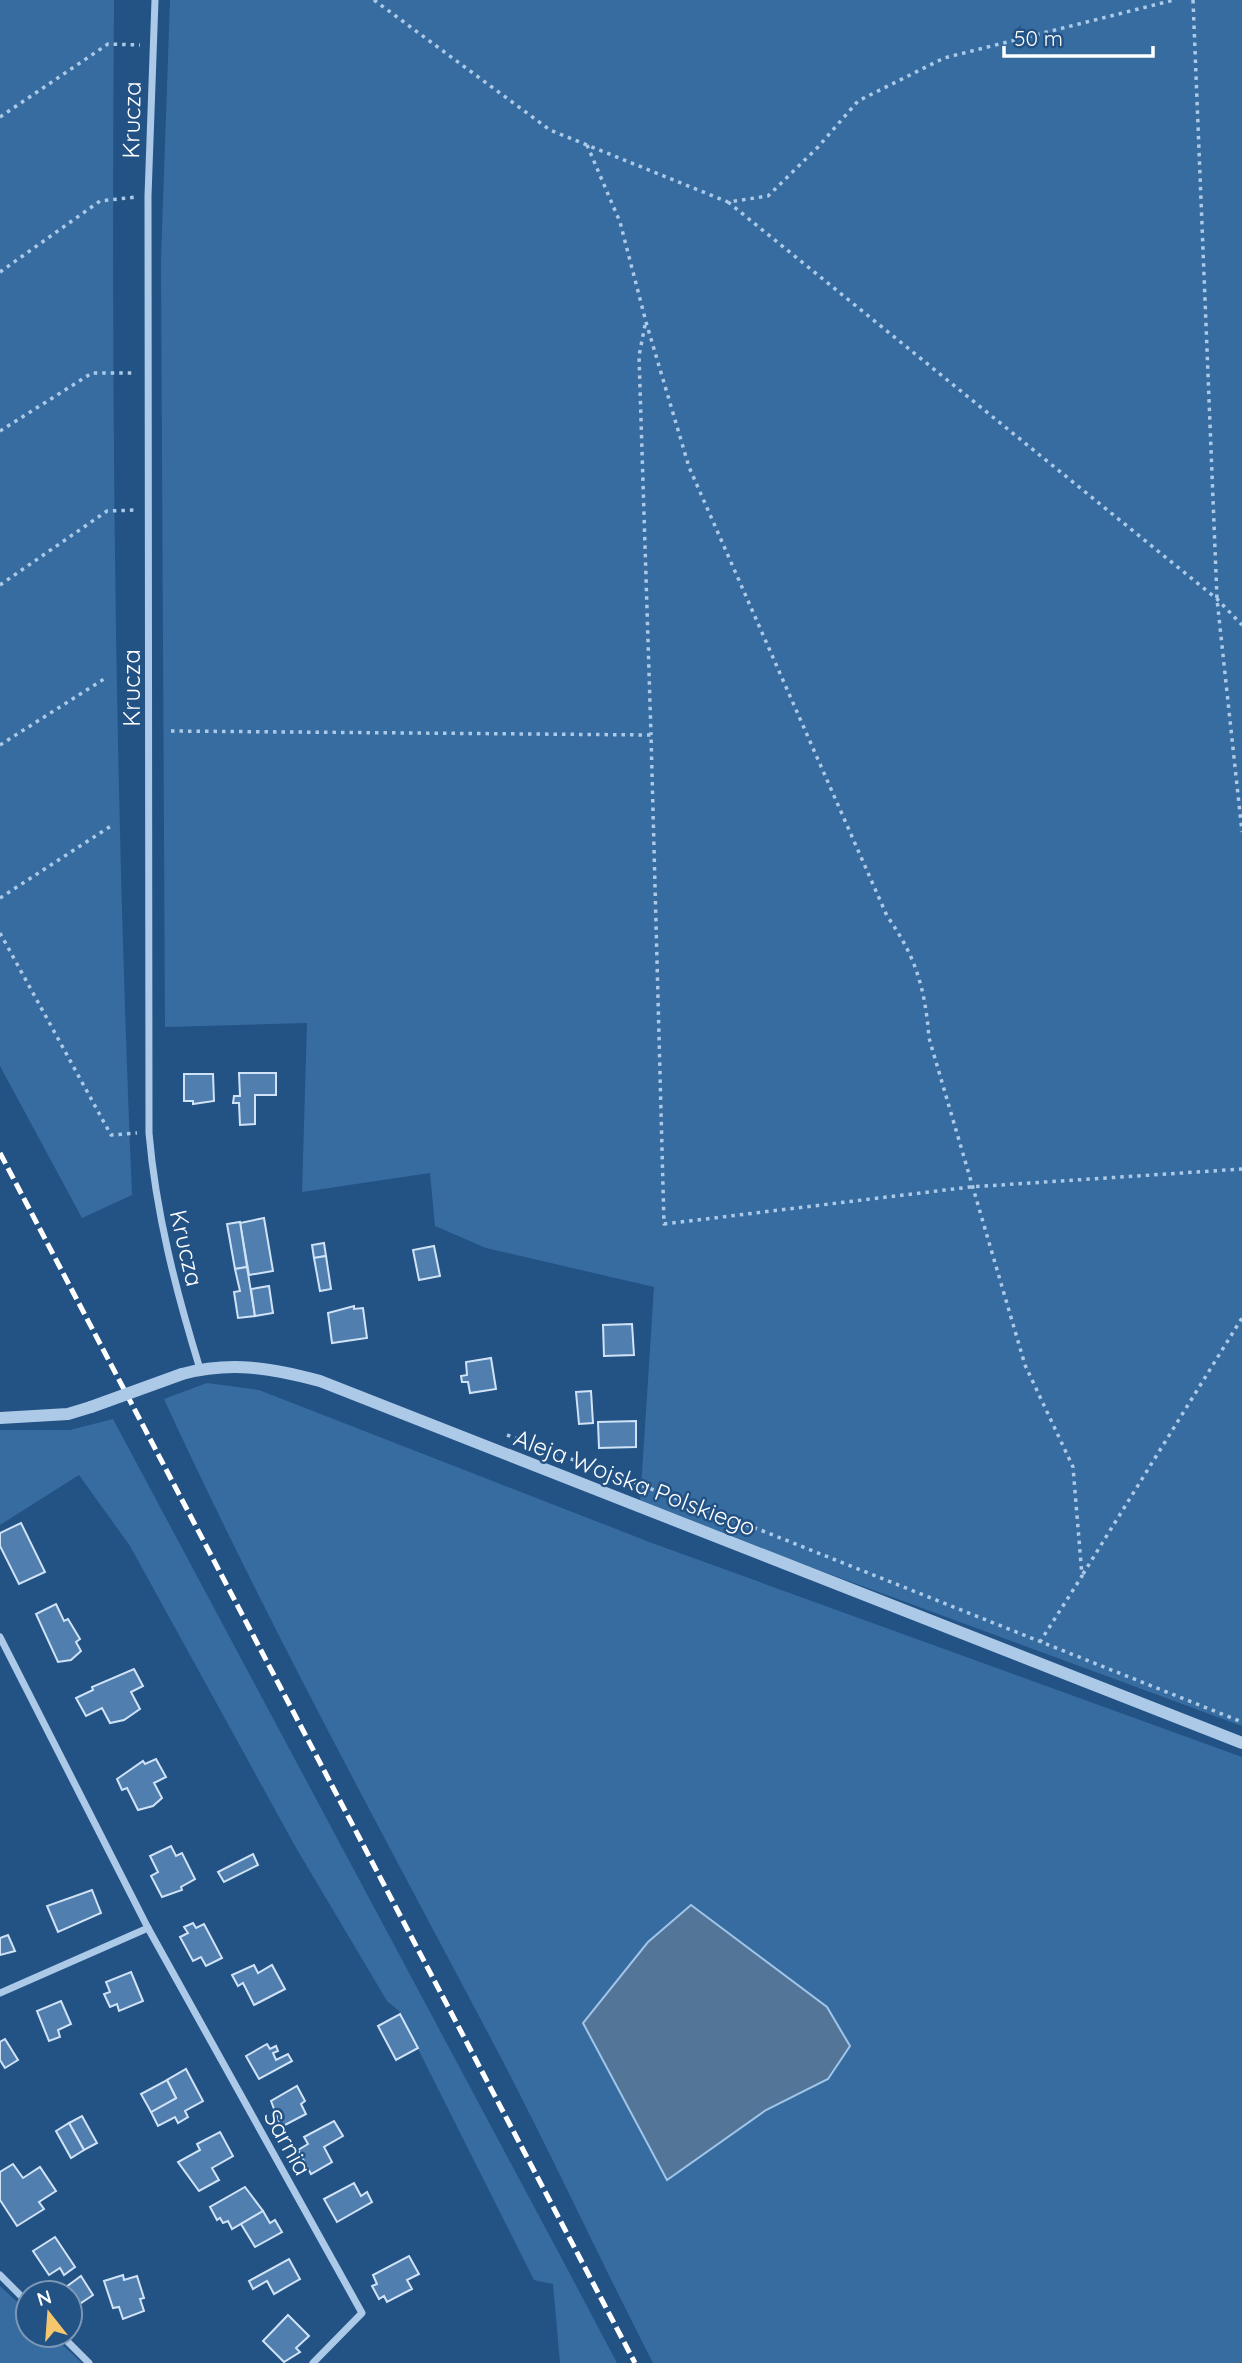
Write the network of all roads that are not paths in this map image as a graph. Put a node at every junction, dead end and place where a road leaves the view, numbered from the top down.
1 (155, 0) edge
2 (200, 1369) junction
3 (0, 1418) edge
4 (0, 1637) edge
5 (1242, 1742) edge
6 (148, 1928) junction
7 (0, 1993) edge
8 (0, 2275) edge
9 (14, 2289) edge
10 (75, 2349) edge
11 (89, 2363) edge
12 (313, 2363) edge

1 - 2 street, Krucza
2 - 3 street, Aleja Wojska Polskiego, bridge
2 - 5 street, Aleja Wojska Polskiego
4 - 6 street, Sarnia
6 - 7 street
6 - 12 street, Sarnia
8 - 9 street
10 - 11 street

